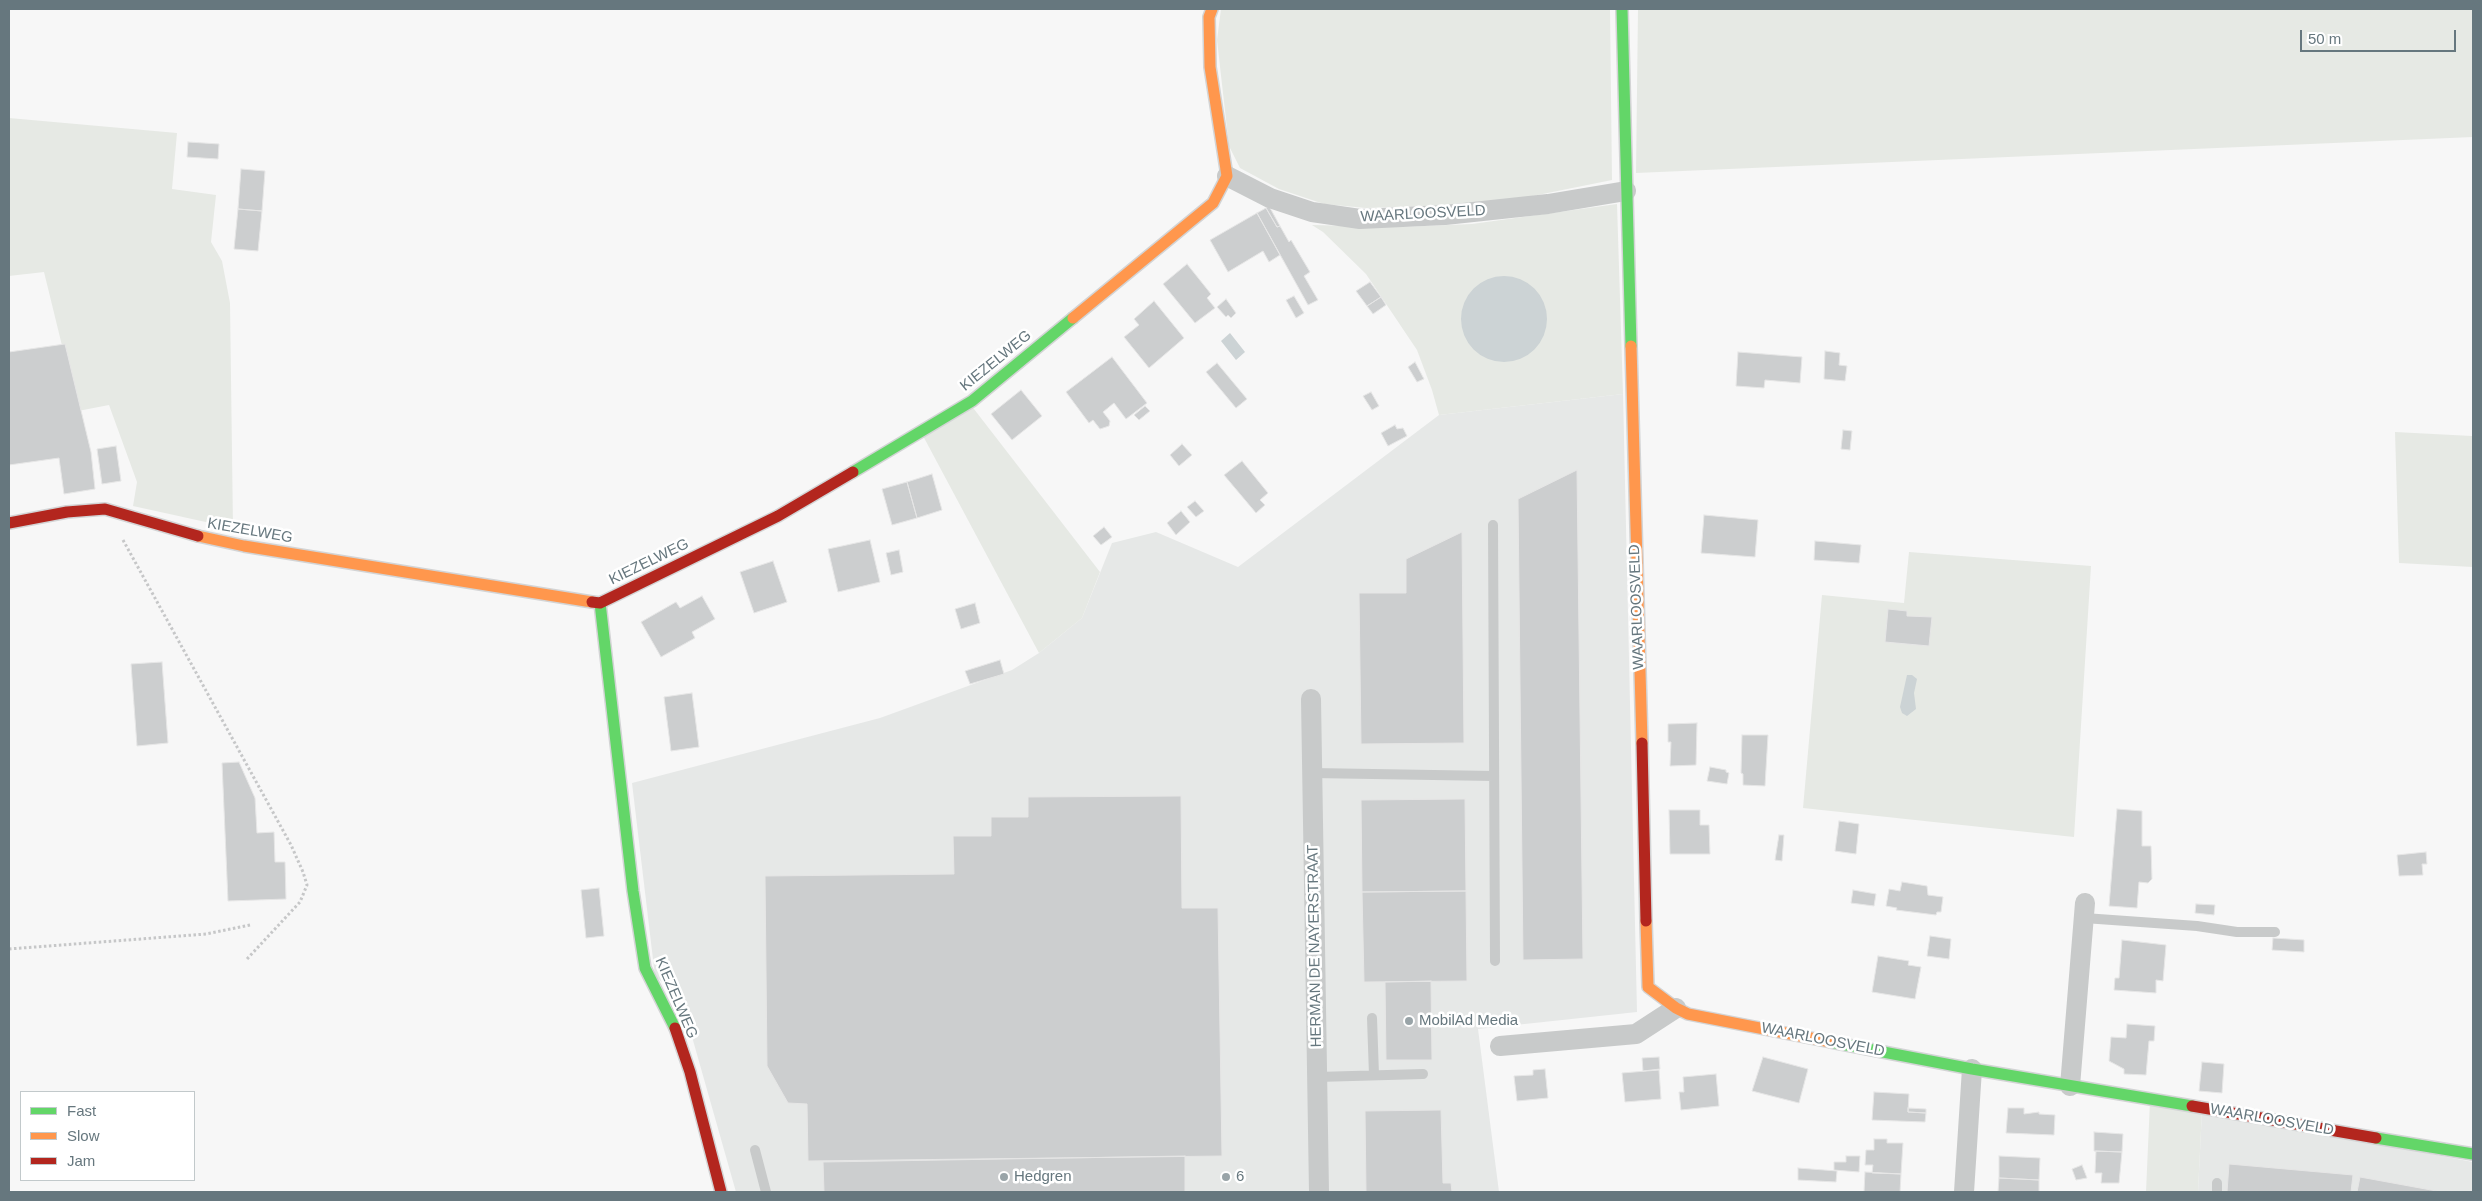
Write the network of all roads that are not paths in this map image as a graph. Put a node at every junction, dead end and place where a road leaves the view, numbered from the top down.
1 (1212, 9) edge
2 (1622, 9) edge
3 (1226, 176) junction
4 (1626, 191) junction
5 (9, 523) edge
6 (1493, 525) dead end
7 (600, 604) junction
8 (1311, 699) dead end
9 (1312, 773) junction
10 (1494, 776) junction
11 (2085, 910) joint
12 (2275, 932) dead end
13 (1496, 961) dead end
14 (1676, 1008) junction
15 (1372, 1018) dead end
16 (1500, 1046) dead end
17 (1972, 1069) junction
18 (1424, 1074) dead end
19 (1374, 1075) junction
20 (1317, 1076) junction
21 (2070, 1086) junction
22 (755, 1150) dead end
23 (2473, 1154) edge
24 (721, 1192) edge
25 (766, 1192) edge
26 (1319, 1192) edge
27 (1964, 1192) edge

1 - 3 street
2 - 4 street, WAARLOOSVELD
3 - 4 street, WAARLOOSVELD
3 - 7 street, KIEZELWEG
4 - 14 street, WAARLOOSVELD
5 - 7 street, KIEZELWEG
6 - 10 lane
7 - 24 street, KIEZELWEG
8 - 9 street, HERMAN DE NAYERSTRAAT
9 - 10 lane
9 - 20 street, HERMAN DE NAYERSTRAAT
10 - 13 lane
11 - 12 lane
11 - 21 street
14 - 16 street
14 - 17 street, WAARLOOSVELD
15 - 19 lane
17 - 21 street, WAARLOOSVELD
17 - 27 street
18 - 19 lane
19 - 20 lane
20 - 26 street, HERMAN DE NAYERSTRAAT
21 - 23 street, WAARLOOSVELD
22 - 25 lane

